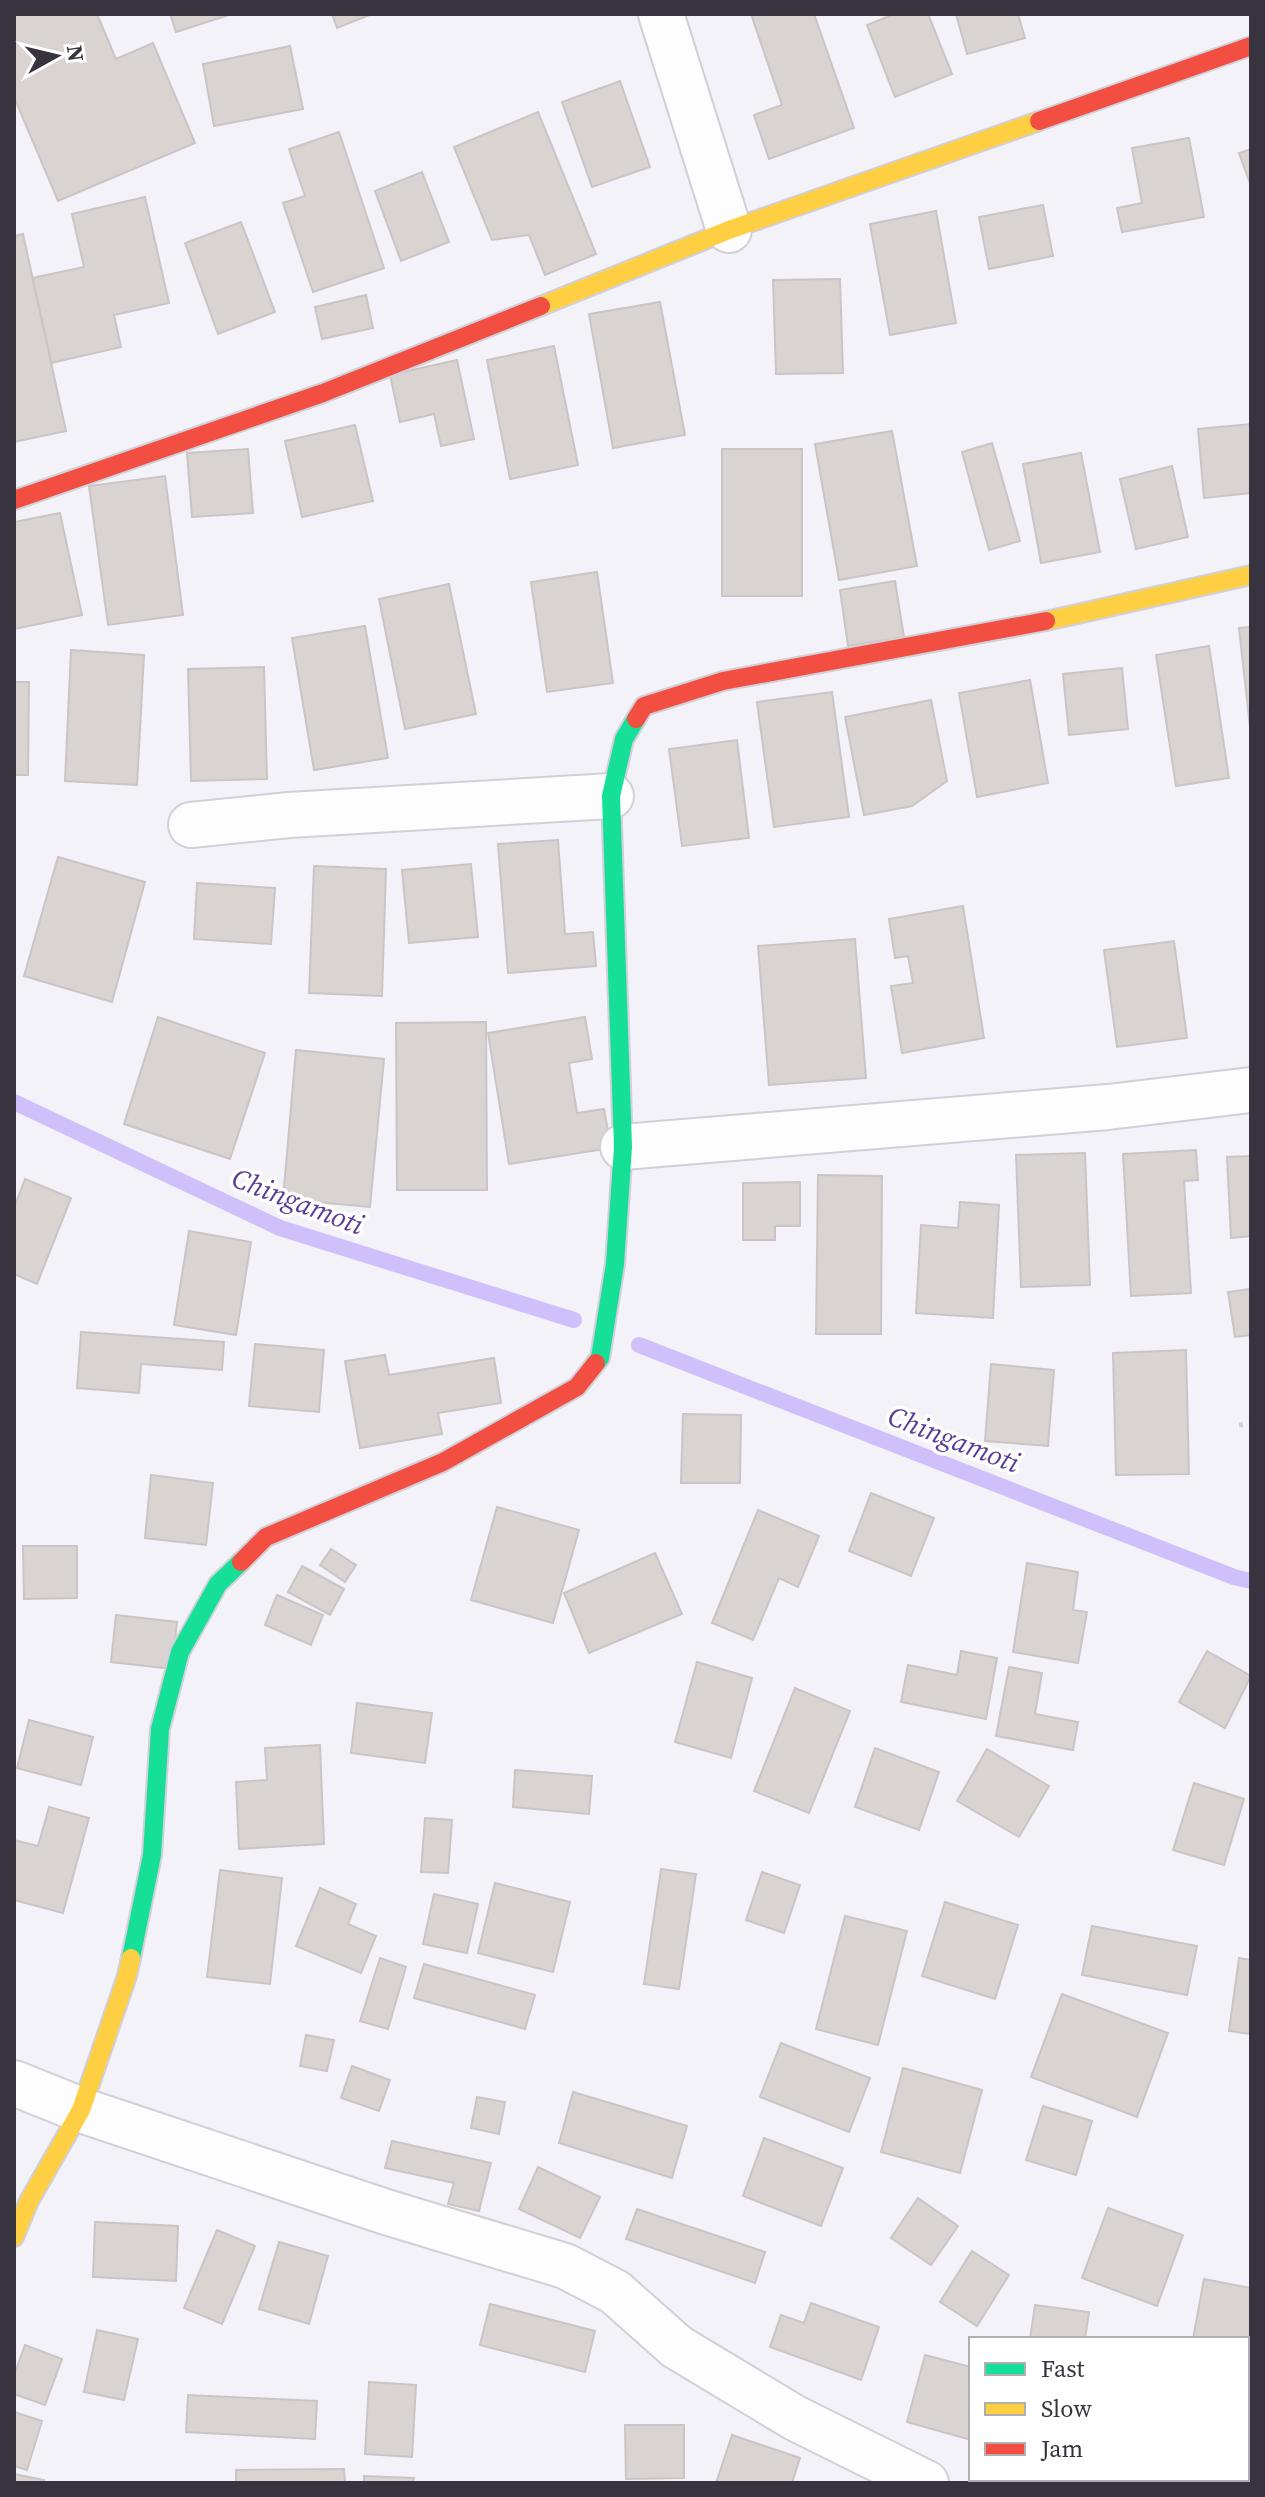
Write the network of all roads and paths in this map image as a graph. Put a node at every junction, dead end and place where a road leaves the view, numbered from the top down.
1 (661, 14) edge
2 (1251, 46) edge
3 (729, 230) junction
4 (14, 500) edge
5 (1251, 575) edge
6 (611, 796) junction
7 (191, 825) dead end
8 (1251, 1090) edge
9 (623, 1147) junction
10 (1251, 1424) edge
11 (1239, 1425) dead end
12 (14, 2083) edge
13 (81, 2110) junction
14 (14, 2237) edge
15 (926, 2483) edge

1 - 3 street
2 - 3 street
3 - 4 street
5 - 6 street
6 - 7 street
6 - 9 street
8 - 9 street
9 - 13 street
10 - 11 path
12 - 13 street
13 - 14 street
13 - 15 street

